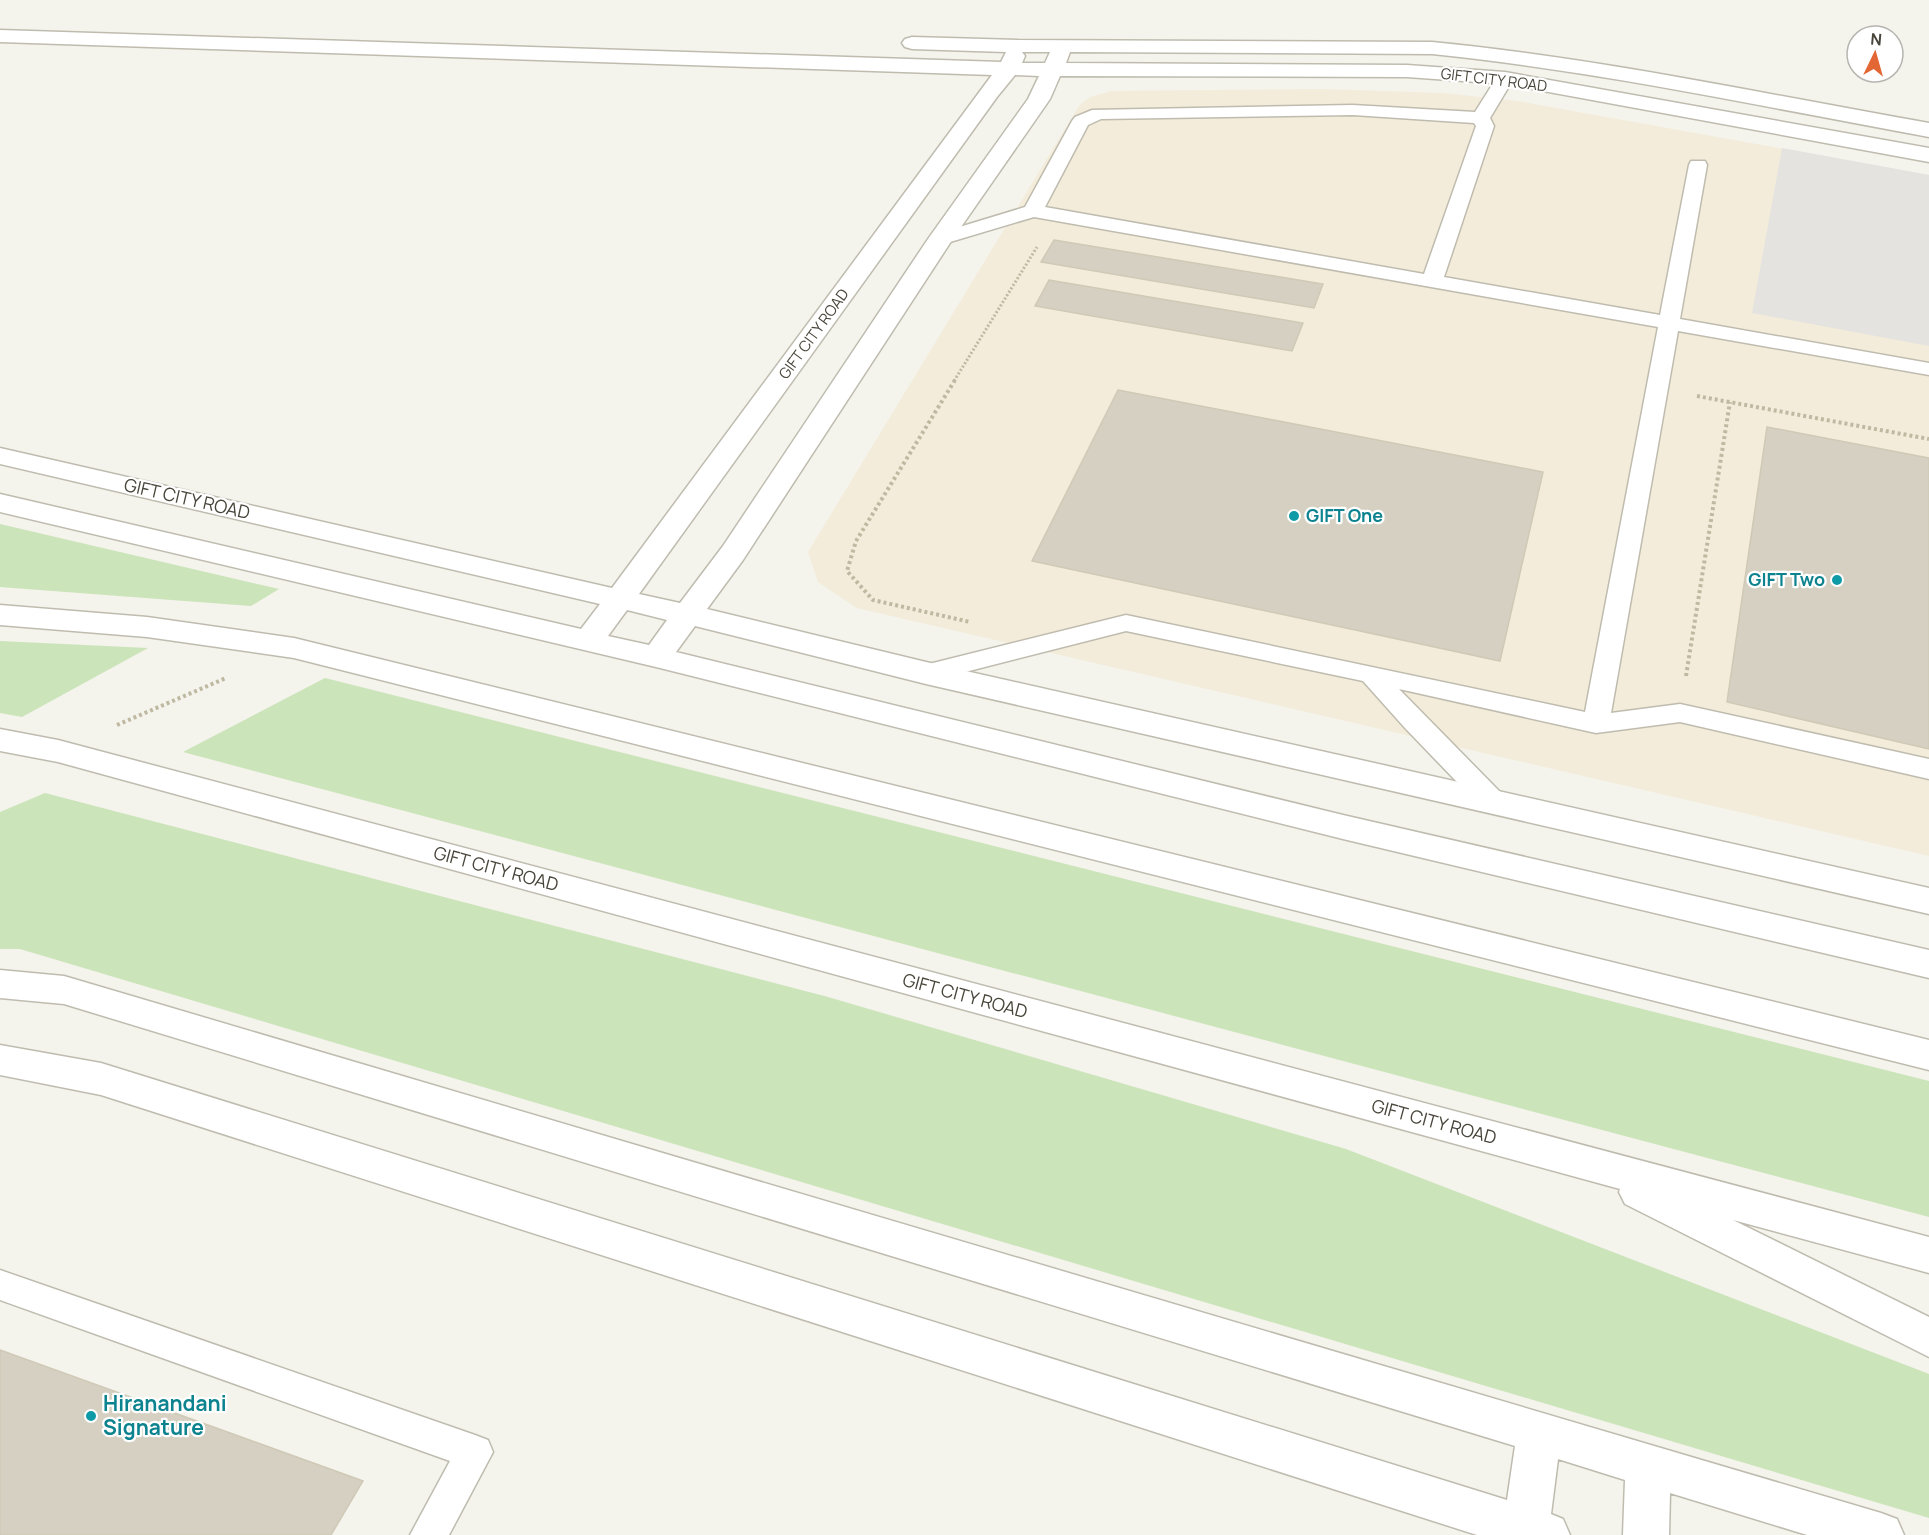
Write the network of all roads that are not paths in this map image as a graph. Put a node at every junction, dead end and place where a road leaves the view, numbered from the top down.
1 (0, 36) edge
2 (886, 42) dead end
3 (1064, 46) junction
4 (1013, 58) junction
5 (1053, 70) junction
6 (1506, 78) junction
7 (1481, 118) junction
8 (1929, 130) edge
9 (1929, 156) edge
10 (1698, 165) dead end
11 (1033, 211) junction
12 (940, 239) junction
13 (1432, 281) junction
14 (1669, 323) junction
15 (1929, 369) edge
16 (0, 456) edge
17 (0, 503) edge
18 (620, 599) junction
19 (0, 615) edge
20 (689, 615) junction
21 (588, 641) junction
22 (656, 657) junction
23 (926, 673) junction
24 (1371, 674) junction
25 (1596, 724) junction
26 (0, 740) edge
27 (1929, 769) edge
28 (1493, 802) junction
29 (1929, 901) edge
30 (1929, 964) edge
31 (0, 984) edge
32 (1929, 1055) edge
33 (0, 1060) edge
34 (1577, 1161) junction
35 (1929, 1255) edge
36 (0, 1285) edge
37 (1929, 1338) edge
38 (1539, 1433) junction
39 (1648, 1465) junction
40 (1532, 1532) edge
41 (429, 1535) edge
42 (1646, 1535) edge
43 (1881, 1535) edge

1 - 4 street
2 - 4 street
3 - 4 street, GIFT CITY ROAD
3 - 5 street
3 - 8 street, GIFT CITY ROAD
4 - 5 street, GIFT CITY ROAD
4 - 18 street, GIFT CITY ROAD
5 - 6 street, GIFT CITY ROAD
5 - 12 street
6 - 7 lane
6 - 9 street, GIFT CITY ROAD
7 - 11 lane
7 - 13 lane
10 - 14 lane
11 - 12 lane
11 - 13 lane
12 - 20 street
13 - 14 lane
14 - 15 lane
14 - 25 lane
16 - 18 street, GIFT CITY ROAD
17 - 21 street
18 - 20 street, GIFT CITY ROAD
18 - 21 street, GIFT CITY ROAD
19 - 32 street
20 - 22 street
20 - 23 street, GIFT CITY ROAD
21 - 22 street
22 - 30 street
23 - 24 lane
23 - 28 street, GIFT CITY ROAD
24 - 25 lane
24 - 28 lane
25 - 27 lane
26 - 34 street, GIFT CITY ROAD
28 - 29 street, GIFT CITY ROAD
31 - 38 street
33 - 40 street
34 - 35 street, GIFT CITY ROAD
34 - 37 street
36 - 41 lane
38 - 39 street
38 - 40 street
39 - 42 street
39 - 43 street

